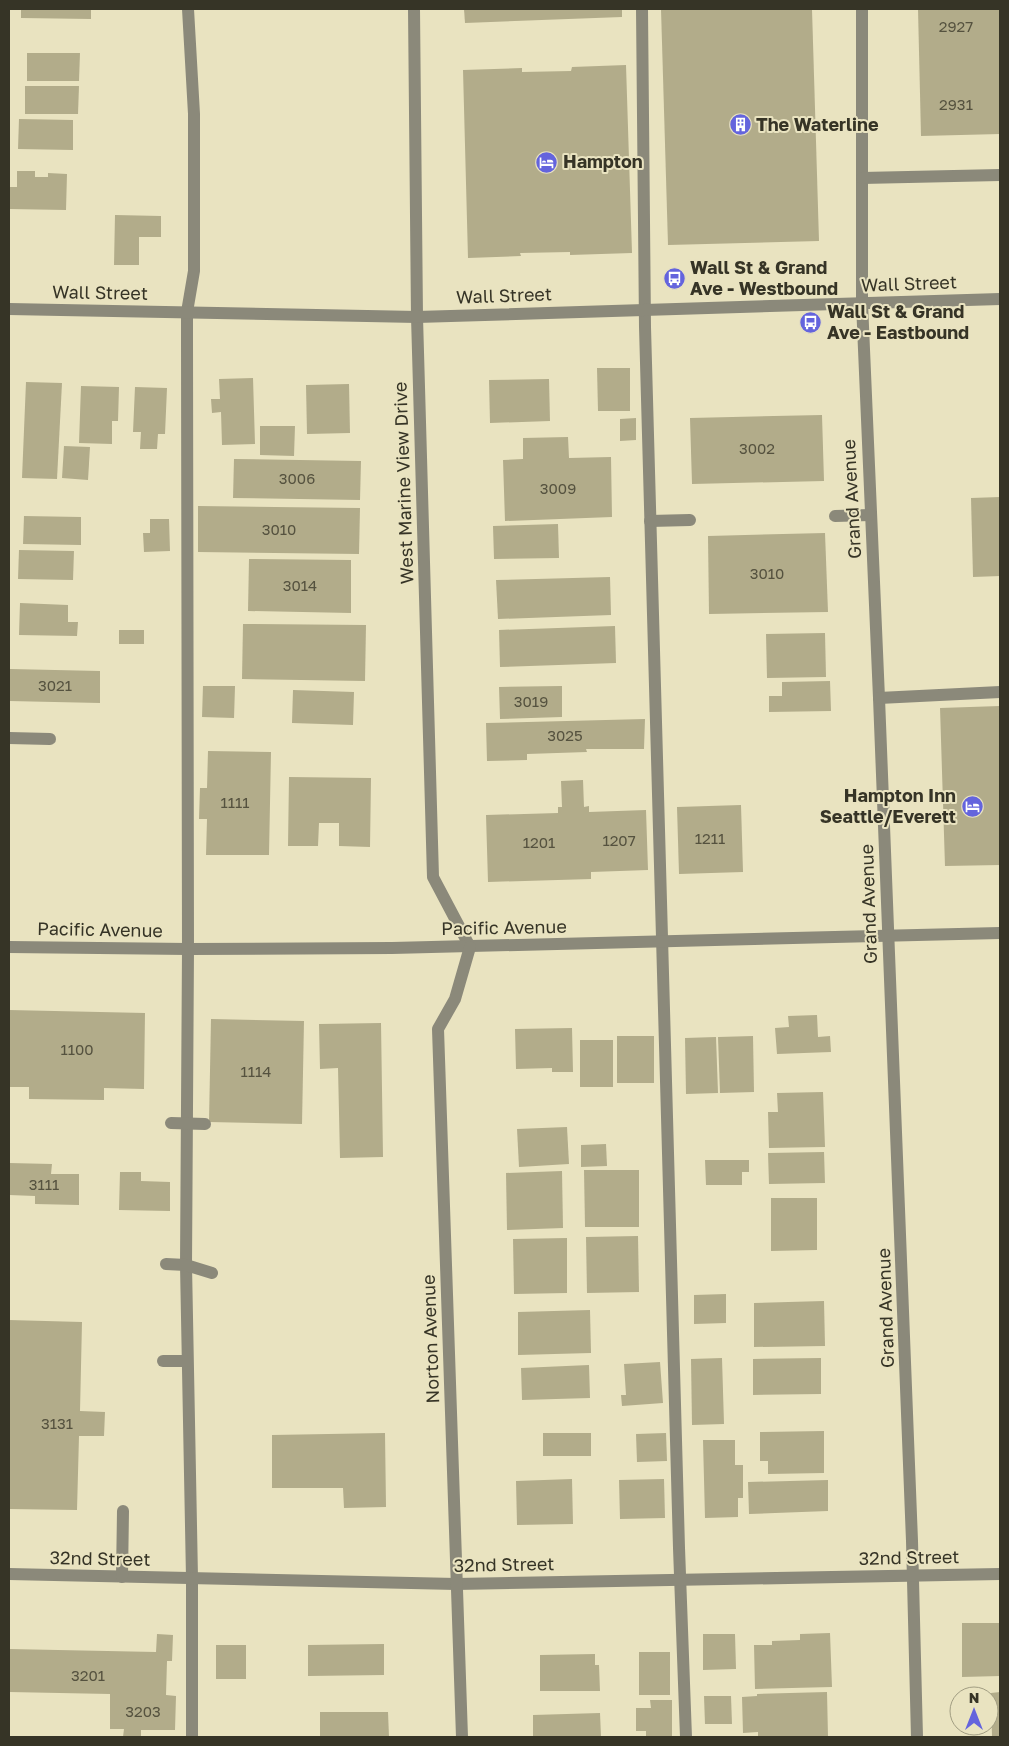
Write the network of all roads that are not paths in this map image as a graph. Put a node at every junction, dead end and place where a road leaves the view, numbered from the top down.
1 (188, 9) edge
2 (414, 9) edge
3 (642, 9) edge
4 (862, 9) edge
5 (1000, 175) edge
6 (862, 178) junction
7 (1000, 299) edge
8 (862, 303) junction
9 (9, 309) edge
10 (644, 310) junction
11 (187, 312) junction
12 (417, 316) junction
13 (870, 515) junction
14 (835, 516) dead end
15 (690, 520) dead end
16 (650, 521) junction
17 (1000, 692) edge
18 (879, 698) junction
19 (9, 738) edge
20 (50, 739) dead end
21 (1000, 933) edge
22 (888, 936) junction
23 (661, 942) junction
24 (9, 947) edge
25 (470, 947) junction
26 (188, 949) junction
27 (171, 1123) dead end
28 (187, 1123) junction
29 (205, 1124) dead end
30 (166, 1264) dead end
31 (186, 1265) junction
32 (212, 1273) dead end
33 (163, 1361) dead end
34 (187, 1361) junction
35 (123, 1511) dead end
36 (9, 1574) edge
37 (1000, 1574) edge
38 (914, 1576) junction
39 (122, 1577) junction
40 (192, 1578) junction
41 (680, 1580) junction
42 (456, 1584) junction
43 (192, 1737) edge
44 (462, 1737) edge
45 (686, 1737) edge
46 (917, 1737) edge

1 - 11 street
2 - 12 street, West Marine View Drive
3 - 10 street
4 - 6 street, Grand Avenue
5 - 6 street
6 - 8 street, Grand Avenue
7 - 8 street, Wall Street
8 - 10 street, Wall Street
8 - 13 street, Grand Avenue
9 - 11 street, Wall Street
10 - 12 street, Wall Street
10 - 16 street
11 - 12 street, Wall Street
11 - 26 street
12 - 25 street, West Marine View Drive
13 - 14 street
13 - 18 street, Grand Avenue
15 - 16 street
16 - 23 street
17 - 18 street
18 - 22 street, Grand Avenue
19 - 20 street
21 - 22 street, Pacific Avenue
22 - 23 street, Pacific Avenue
22 - 38 street, Grand Avenue
23 - 25 street, Pacific Avenue
23 - 41 street
24 - 26 street, Pacific Avenue
25 - 26 street, Pacific Avenue
25 - 42 street, Norton Avenue
26 - 28 street
27 - 28 street
28 - 29 street
28 - 31 street
30 - 31 street
31 - 32 street
31 - 34 street
33 - 34 street
34 - 40 street
35 - 39 street
36 - 39 street, 32nd Street
37 - 38 street, 32nd Street
38 - 41 street, 32nd Street
38 - 46 street, Grand Avenue
39 - 40 street, 32nd Street
40 - 42 street, 32nd Street
40 - 43 street
41 - 42 street, 32nd Street
41 - 45 street
42 - 44 street, Norton Avenue

